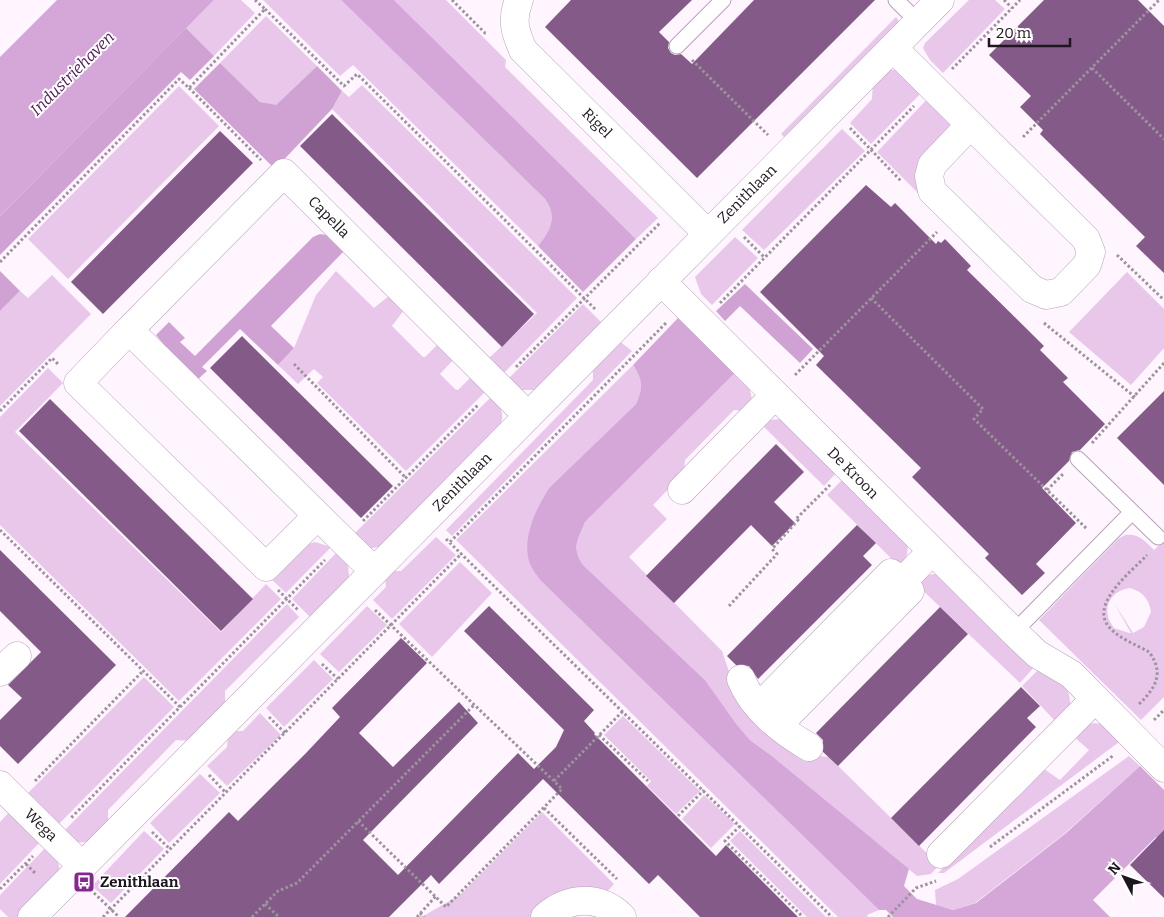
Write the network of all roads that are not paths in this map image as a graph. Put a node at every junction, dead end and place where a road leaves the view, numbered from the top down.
1 (519, 0) edge
2 (723, 0) edge
3 (896, 0) edge
4 (940, 0) edge
5 (918, 22) junction
6 (677, 46) road end
7 (893, 48) junction
8 (970, 125) junction
9 (708, 234) junction
10 (661, 281) junction
11 (129, 330) junction
12 (775, 395) junction
13 (528, 416) junction
14 (1078, 458) road end
15 (682, 490) dead end
16 (1132, 512) junction
17 (317, 516) junction
18 (1158, 537) road end
19 (932, 551) junction
20 (364, 581) junction
21 (1014, 632) junction
22 (741, 679) dead end
23 (1095, 699) junction
24 (769, 716) junction
25 (809, 747) dead end
26 (1164, 768) edge
27 (8, 793) edge
28 (940, 867) road end
29 (78, 870) junction
30 (32, 917) edge
31 (545, 917) edge
32 (622, 917) edge

1 - 9 street, Rigel
2 - 6 lane
3 - 5 lane
4 - 5 street, Zenithlaan
5 - 7 street, Zenithlaan
7 - 8 street
7 - 9 street, Zenithlaan
8 - 8 street
9 - 10 street, Zenithlaan
10 - 12 street, De Kroon
10 - 13 street, Zenithlaan
11 - 13 street, Capella
11 - 17 street
11 - 17 street
12 - 15 street
12 - 19 street, De Kroon
13 - 20 street, Zenithlaan
14 - 16 lane
16 - 18 lane
16 - 21 lane
17 - 20 street
19 - 21 street, De Kroon
19 - 24 street
20 - 29 street, Zenithlaan
21 - 23 street, De Kroon
22 - 24 street
23 - 26 street, De Kroon
23 - 28 street
24 - 25 street
27 - 29 street, Wega
29 - 30 street, Zenithlaan
31 - 32 street

